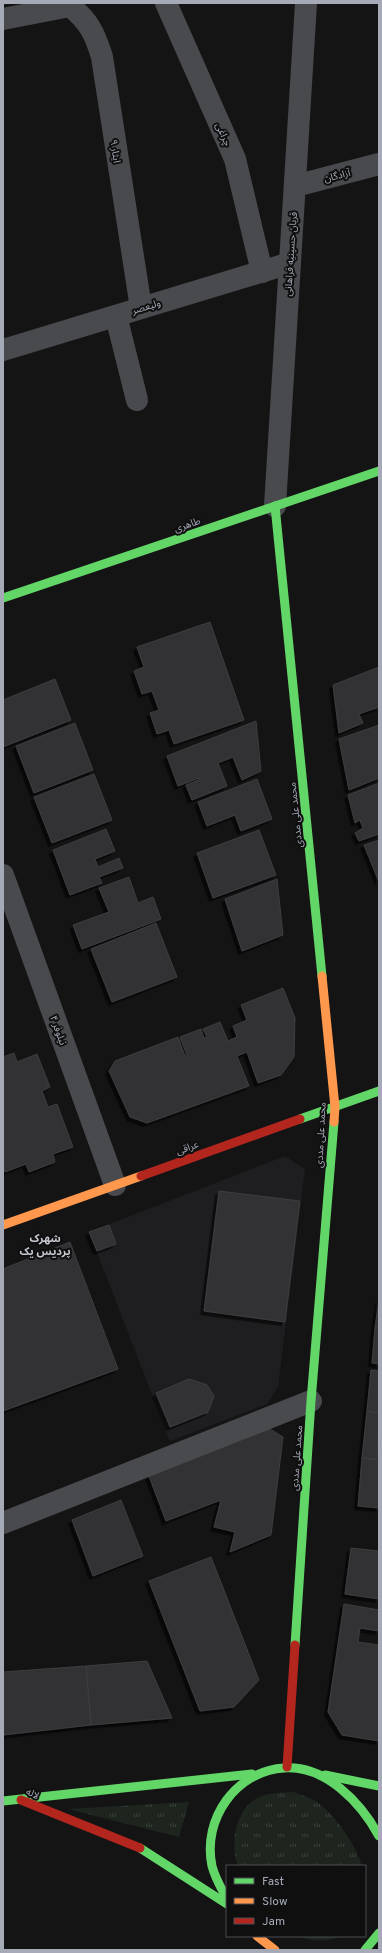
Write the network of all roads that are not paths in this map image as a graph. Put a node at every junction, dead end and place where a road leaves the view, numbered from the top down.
1 (166, 3) edge
2 (306, 3) edge
3 (70, 4) edge
4 (3, 19) edge
5 (379, 164) edge
6 (295, 186) junction
7 (290, 263) junction
8 (262, 272) junction
9 (141, 308) junction
10 (116, 316) junction
11 (3, 350) edge
12 (137, 400) dead end
13 (379, 471) edge
14 (275, 506) junction
15 (3, 598) edge
16 (3, 875) edge
17 (379, 1091) edge
18 (334, 1107) junction
19 (115, 1185) junction
20 (3, 1225) edge
21 (311, 1401) junction
22 (3, 1523) edge
23 (287, 1767) junction
24 (314, 1773) junction
25 (256, 1774) junction
26 (379, 1786) edge
27 (18, 1799) junction
28 (3, 1801) edge
29 (379, 1836) edge
30 (226, 1897) edge
31 (226, 1903) edge
32 (379, 1933) edge
33 (255, 1937) edge
34 (256, 1937) edge
35 (261, 1950) edge
36 (276, 1950) edge
37 (365, 1950) edge

1 - 8 street, چراغی
2 - 6 street, قربان حسینیه فراهانی
3 - 4 street
3 - 9 street, ایثار ۹
5 - 6 street, آزادگان
6 - 7 street, قربان حسینیه فراهانی
7 - 8 street, ولیعصر
7 - 14 street, قربان حسینیه فراهانی
8 - 9 street, ولیعصر
9 - 10 street, ولیعصر
10 - 11 street, ولیعصر
10 - 12 street
13 - 14 street, طاهری
14 - 15 street, طاهری
14 - 18 street, محمد علی مددی
16 - 19 street, نیلوفر ۴
17 - 18 street, عراقی
18 - 19 street, عراقی
18 - 21 street, محمد علی مددی
19 - 20 street, عراقی
21 - 22 street
21 - 23 street, محمد علی مددی
23 - 24 street
23 - 25 street
24 - 26 street
24 - 29 street
25 - 27 street, لاله
25 - 30 street
27 - 28 street
27 - 31 street, لاله
32 - 37 street
33 - 35 street
34 - 36 street

